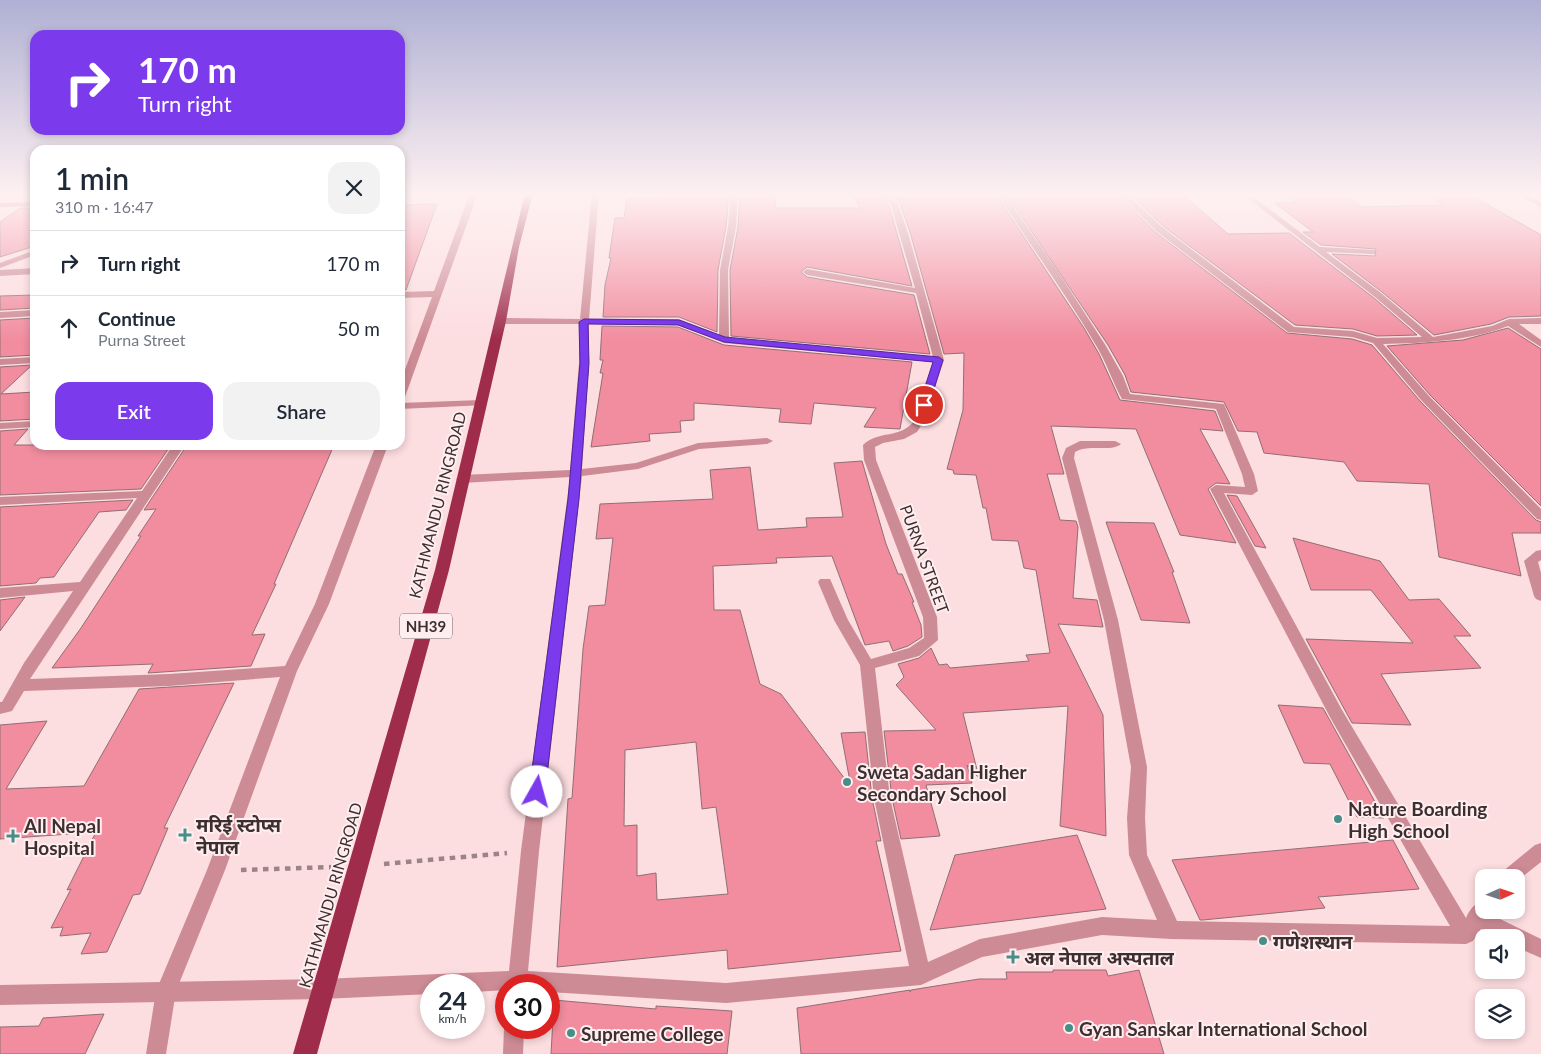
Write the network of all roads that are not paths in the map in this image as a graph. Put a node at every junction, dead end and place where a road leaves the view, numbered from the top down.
1 (455, 242) edge
2 (517, 242) edge
3 (591, 242) edge
4 (729, 242) edge
5 (906, 242) edge
6 (1035, 242) edge
7 (1177, 242) edge
8 (1309, 242) edge
9 (1318, 249) junction
10 (1372, 252) dead end
11 (30, 254) edge
12 (0, 266) edge
13 (30, 271) edge
14 (807, 272) dead end
15 (0, 273) edge
16 (919, 290) junction
17 (436, 294) junction
18 (405, 295) edge
19 (30, 313) edge
20 (0, 315) edge
21 (501, 321) junction
22 (1541, 321) edge
23 (584, 322) junction
24 (1509, 322) junction
25 (724, 340) junction
26 (1431, 340) junction
27 (1376, 341) junction
28 (1541, 344) edge
29 (30, 360) edge
30 (939, 360) junction
31 (0, 362) edge
32 (405, 383) edge
33 (481, 403) junction
34 (405, 406) edge
35 (30, 424) edge
36 (0, 426) edge
37 (767, 441) dead end
38 (1116, 444) dead end
39 (177, 450) edge
40 (380, 450) edge
41 (574, 474) junction
42 (462, 479) junction
43 (148, 494) junction
44 (0, 500) edge
45 (1541, 516) edge
46 (1541, 554) edge
47 (825, 582) dead end
48 (84, 586) junction
49 (0, 592) edge
50 (1541, 596) edge
51 (867, 665) junction
52 (290, 671) junction
53 (18, 686) junction
54 (0, 708) edge
55 (1538, 859) edge
56 (1522, 869) edge
57 (1476, 919) edge
58 (1492, 919) edge
59 (1171, 930) junction
60 (1466, 935) junction
61 (1541, 949) edge
62 (519, 974) edge
63 (921, 976) junction
64 (495, 984) edge
65 (560, 985) edge
66 (322, 989) junction
67 (166, 991) junction
68 (0, 995) edge
69 (514, 1039) edge
70 (156, 1054) edge
71 (305, 1054) edge
72 (513, 1054) edge

1 - 17 street
2 - 21 highway, KATHMANDU RINGROAD / NH39
3 - 23 street
4 - 25 street
5 - 16 street
6 - 60 street
7 - 27 street
8 - 9 street
9 - 10 street
9 - 26 street
11 - 12 street
13 - 15 street
14 - 16 street
16 - 30 street
17 - 18 street
17 - 32 street
19 - 20 street
21 - 23 street
21 - 33 highway, KATHMANDU RINGROAD / NH39
22 - 24 street
23 - 25 street
23 - 41 street
24 - 26 street
24 - 28 street
25 - 30 street
26 - 27 street
27 - 45 street
29 - 31 street
30 - 51 street, PURNA STREET
33 - 34 street
33 - 42 highway, KATHMANDU RINGROAD / NH39
35 - 36 street
37 - 41 street
38 - 59 street
39 - 43 street
40 - 52 street
41 - 42 street
41 - 62 street
42 - 66 highway, KATHMANDU RINGROAD / NH39
43 - 44 street
43 - 48 street
46 - 50 street
47 - 51 street
48 - 49 street
48 - 53 street
51 - 63 street
52 - 53 street
52 - 67 street
53 - 54 street
55 - 56 street
57 - 60 street
58 - 61 street
59 - 60 street
59 - 63 street
63 - 65 street
64 - 66 street
66 - 67 street
66 - 71 highway, KATHMANDU RINGROAD / NH39
67 - 68 street
67 - 70 street
69 - 72 street

